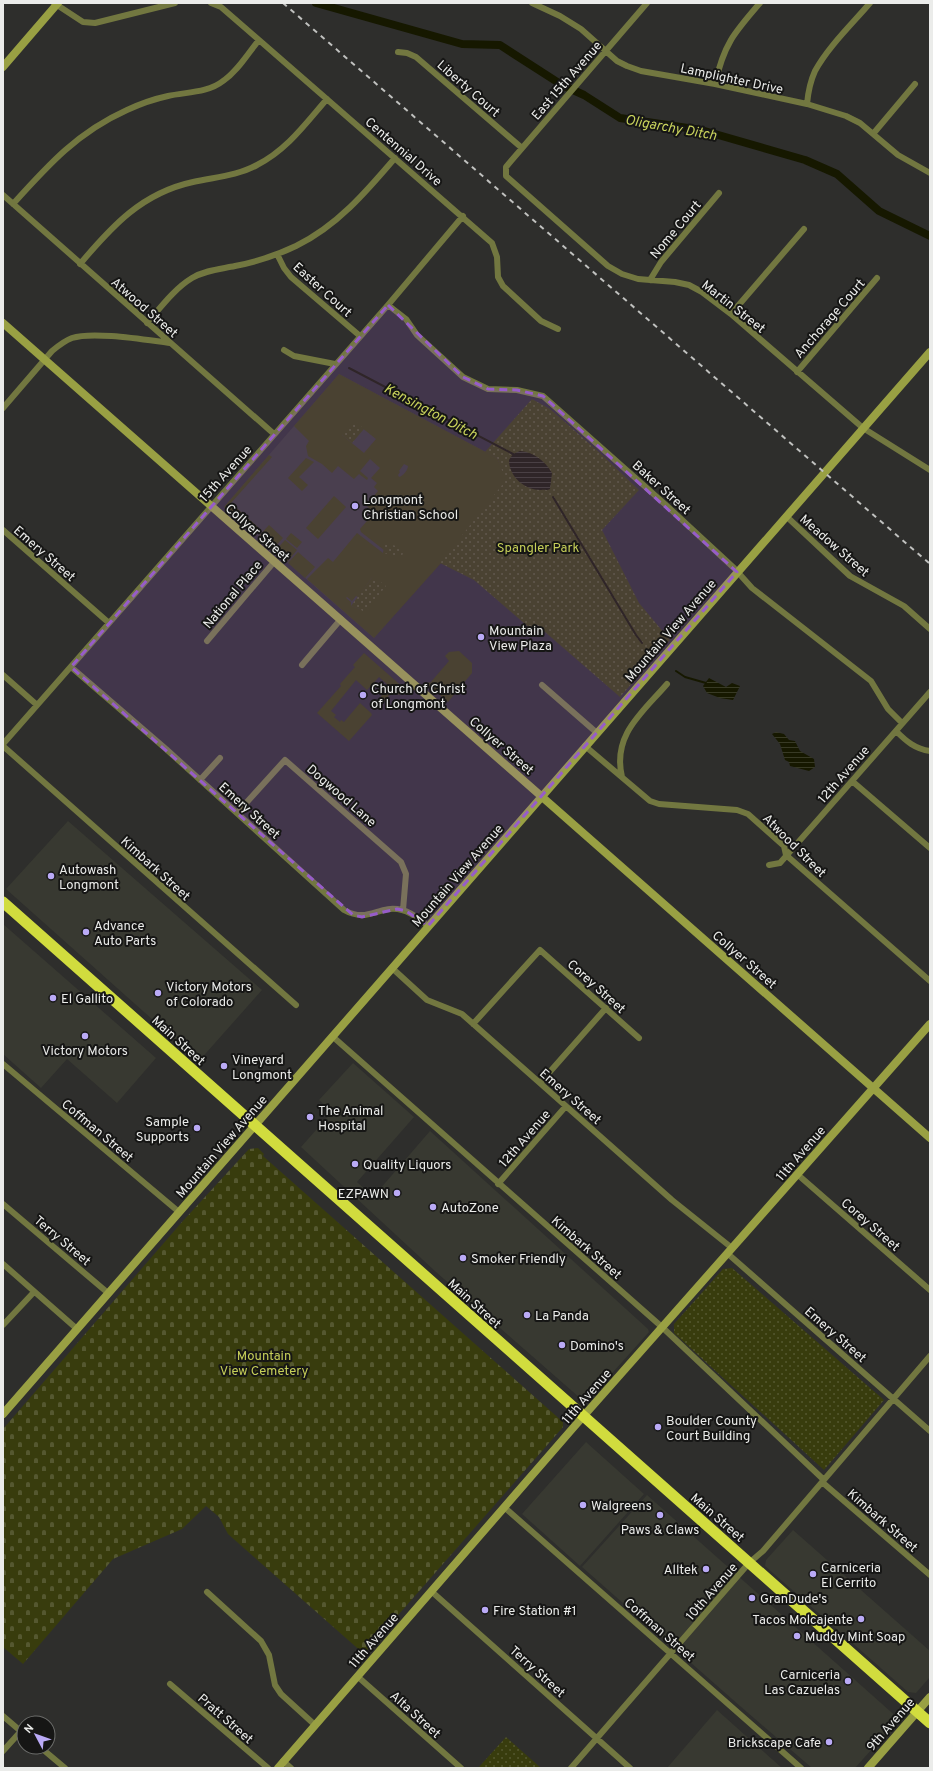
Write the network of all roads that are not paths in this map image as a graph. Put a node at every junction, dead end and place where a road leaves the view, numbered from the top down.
1 (56, 3) edge
2 (175, 3) edge
3 (211, 3) edge
4 (532, 3) edge
5 (647, 3) edge
6 (760, 3) edge
7 (870, 3) edge
8 (259, 40) junction
9 (606, 51) junction
10 (398, 52) dead end
11 (3, 67) edge
12 (715, 84) junction
13 (915, 84) dead end
14 (327, 99) junction
15 (806, 104) junction
16 (873, 134) junction
17 (522, 148) junction
18 (395, 158) junction
19 (505, 173) joint
20 (930, 173) edge
21 (719, 193) dead end
22 (3, 195) edge
23 (13, 204) junction
24 (463, 216) junction
25 (804, 229) dead end
26 (277, 254) junction
27 (80, 264) junction
28 (877, 278) dead end
29 (650, 280) junction
30 (388, 305) junction
31 (731, 314) junction
32 (3, 323) edge
33 (147, 323) junction
34 (558, 329) dead end
35 (360, 336) junction
36 (170, 343) junction
37 (284, 350) dead end
38 (929, 353) edge
39 (45, 359) junction
40 (335, 364) junction
41 (797, 372) junction
42 (3, 408) edge
43 (863, 428) junction
44 (274, 434) junction
45 (930, 470) edge
46 (211, 506) junction
47 (786, 516) junction
48 (3, 530) edge
49 (274, 562) junction
50 (737, 572) junction
51 (341, 620) junction
52 (109, 623) junction
53 (930, 629) edge
54 (207, 641) dead end
55 (302, 665) dead end
56 (71, 667) junction
57 (3, 675) edge
58 (667, 684) dead end
59 (542, 685) dead end
60 (930, 692) edge
61 (37, 705) junction
62 (902, 723) junction
63 (896, 731) junction
64 (597, 733) junction
65 (3, 745) edge
66 (585, 746) junction
67 (930, 752) edge
68 (220, 758) dead end
69 (622, 777) junction
70 (200, 780) junction
71 (852, 781) junction
72 (542, 796) junction
73 (237, 813) junction
74 (930, 848) edge
75 (786, 855) junction
76 (769, 865) dead end
77 (3, 902) edge
78 (403, 910) junction
79 (428, 926) junction
80 (392, 968) junction
81 (930, 981) edge
82 (296, 1005) dead end
83 (606, 1008) junction
84 (473, 1024) junction
85 (930, 1024) edge
86 (332, 1036) junction
87 (639, 1038) dead end
88 (3, 1064) edge
89 (540, 1083) junction
90 (873, 1088) junction
91 (566, 1106) junction
92 (254, 1125) junction
93 (930, 1138) edge
94 (797, 1174) junction
95 (498, 1184) junction
96 (3, 1204) edge
97 (179, 1212) junction
98 (730, 1250) junction
99 (3, 1264) edge
100 (930, 1290) edge
101 (34, 1292) junction
102 (108, 1293) junction
103 (3, 1325) edge
104 (662, 1327) junction
105 (77, 1329) junction
106 (930, 1356) edge
107 (893, 1399) junction
108 (3, 1414) edge
109 (583, 1417) junction
110 (930, 1431) edge
111 (823, 1481) junction
112 (504, 1507) junction
113 (749, 1563) junction
114 (930, 1575) edge
115 (431, 1591) junction
116 (207, 1592) dead end
117 (671, 1653) junction
118 (357, 1676) junction
119 (170, 1684) dead end
120 (930, 1697) edge
121 (917, 1712) junction
122 (3, 1716) edge
123 (930, 1723) edge
124 (315, 1725) junction
125 (16, 1727) edge
126 (16, 1738) edge
127 (596, 1739) junction
128 (3, 1751) edge
129 (50, 1755) edge
130 (283, 1761) junction
131 (65, 1768) edge
132 (268, 1768) edge
133 (278, 1768) edge
134 (291, 1768) edge
135 (461, 1768) edge
136 (571, 1768) edge
137 (630, 1768) edge
138 (801, 1768) edge
139 (868, 1768) edge

1 - 2 street
1 - 11 street
3 - 8 street, Centennial Drive
4 - 9 street, Lamplighter Drive
5 - 9 street, East 15th Avenue
6 - 12 street
7 - 15 street
8 - 14 street, Centennial Drive
8 - 23 street
9 - 12 street, Lamplighter Drive
9 - 17 street, East 15th Avenue
10 - 17 street, Liberty Court
12 - 15 street, Lamplighter Drive
13 - 16 street
14 - 18 street, Centennial Drive
14 - 27 street
15 - 16 street, Lamplighter Drive
16 - 20 street, Lamplighter Drive
17 - 19 street, East 15th Avenue
18 - 24 street, Centennial Drive
18 - 26 street
19 - 29 street, Martin Street
21 - 29 street, Nome Court
22 - 23 street, Atwood Street
23 - 27 street, Atwood Street
24 - 30 street, 15th Avenue
24 - 34 street, Centennial Drive
25 - 31 street
26 - 33 street
26 - 35 street, Easter Court
27 - 33 street, Atwood Street
28 - 41 street, Anchorage Court
29 - 31 street, Martin Street
30 - 35 street, 15th Avenue
30 - 50 street, Baker Street
31 - 41 street, Martin Street
32 - 39 street, Collyer Street
33 - 36 street, Atwood Street
35 - 40 street, 15th Avenue
36 - 39 street
36 - 44 street, Atwood Street
37 - 40 street
38 - 43 street, Mountain View Avenue
39 - 42 street
39 - 46 street, Collyer Street
40 - 44 street, 15th Avenue
41 - 43 street, Martin Street
43 - 45 street, Martin Street
43 - 47 street, Mountain View Avenue
44 - 46 street, 15th Avenue
46 - 49 street, Collyer Street
46 - 52 street, 15th Avenue
47 - 50 street, Mountain View Avenue
47 - 53 street, Meadow Street
48 - 52 street, Emery Street
49 - 51 street, Collyer Street
49 - 54 street, National Place
50 - 62 street, Baker Street
50 - 64 street, Mountain View Avenue
51 - 55 street
51 - 72 street, Collyer Street
52 - 56 street, 15th Avenue
56 - 61 street, 15th Avenue
56 - 70 street, Emery Street
57 - 61 street
58 - 69 street
59 - 64 street
60 - 62 street, 12th Avenue
61 - 65 street, 15th Avenue
62 - 63 street, 12th Avenue
63 - 67 street
63 - 71 street, 12th Avenue
64 - 66 street, Mountain View Avenue
65 - 82 street, Kimbark Street
66 - 69 street, Atwood Street
66 - 72 street, Mountain View Avenue
68 - 70 street
69 - 75 street, Atwood Street
70 - 73 street, Emery Street
71 - 74 street
71 - 75 street, 12th Avenue
72 - 79 street, Mountain View Avenue
72 - 90 street, Collyer Street
73 - 78 street, Emery Street
73 - 78 street, Dogwood Lane
75 - 76 street, 12th Avenue
75 - 81 street, Atwood Street
77 - 92 highway, Main Street
78 - 79 street
79 - 80 street, Mountain View Avenue
80 - 84 street, Emery Street
80 - 86 street, Mountain View Avenue
83 - 84 street, Corey Street
83 - 87 street, Corey Street
83 - 89 street
84 - 89 street, Emery Street
85 - 90 street, 11th Avenue
86 - 92 street, Mountain View Avenue
86 - 95 street, Kimbark Street
88 - 97 street, Coffman Street
89 - 91 street, Emery Street
90 - 93 street, Collyer Street
90 - 94 street, 11th Avenue
91 - 95 street, 12th Avenue
91 - 98 street, Emery Street
92 - 97 street, Mountain View Avenue
92 - 109 highway, Main Street
94 - 98 street, 11th Avenue
94 - 100 street, Corey Street
95 - 104 street, Kimbark Street
96 - 102 street, Terry Street
97 - 102 street, Mountain View Avenue
98 - 104 street, 11th Avenue
98 - 107 street, Emery Street
99 - 101 street
101 - 103 street
101 - 105 street
102 - 105 street, Mountain View Avenue
104 - 109 street, 11th Avenue
104 - 111 street, Kimbark Street
105 - 108 street, Mountain View Avenue
106 - 107 street, 10th Avenue
107 - 110 street, Emery Street
107 - 111 street, 10th Avenue
109 - 112 street, 11th Avenue
109 - 113 highway, Main Street
111 - 113 street, 10th Avenue
111 - 114 street, Kimbark Street
112 - 115 street, 11th Avenue
112 - 117 street, Coffman Street
113 - 117 street, 10th Avenue
113 - 121 highway, Main Street
115 - 118 street, 11th Avenue
115 - 127 street, Terry Street
116 - 124 street
117 - 127 street, 10th Avenue
117 - 138 street, Coffman Street
118 - 124 street, 11th Avenue
118 - 135 street, Alta Street
119 - 132 street, Pratt Street
120 - 121 street, 9th Avenue
121 - 123 highway, Main Street
121 - 139 street, 9th Avenue
122 - 125 street
124 - 130 street, 11th Avenue
126 - 128 street
127 - 136 street, 10th Avenue
127 - 137 street, Terry Street
129 - 131 street
130 - 133 street, 11th Avenue
130 - 134 street

